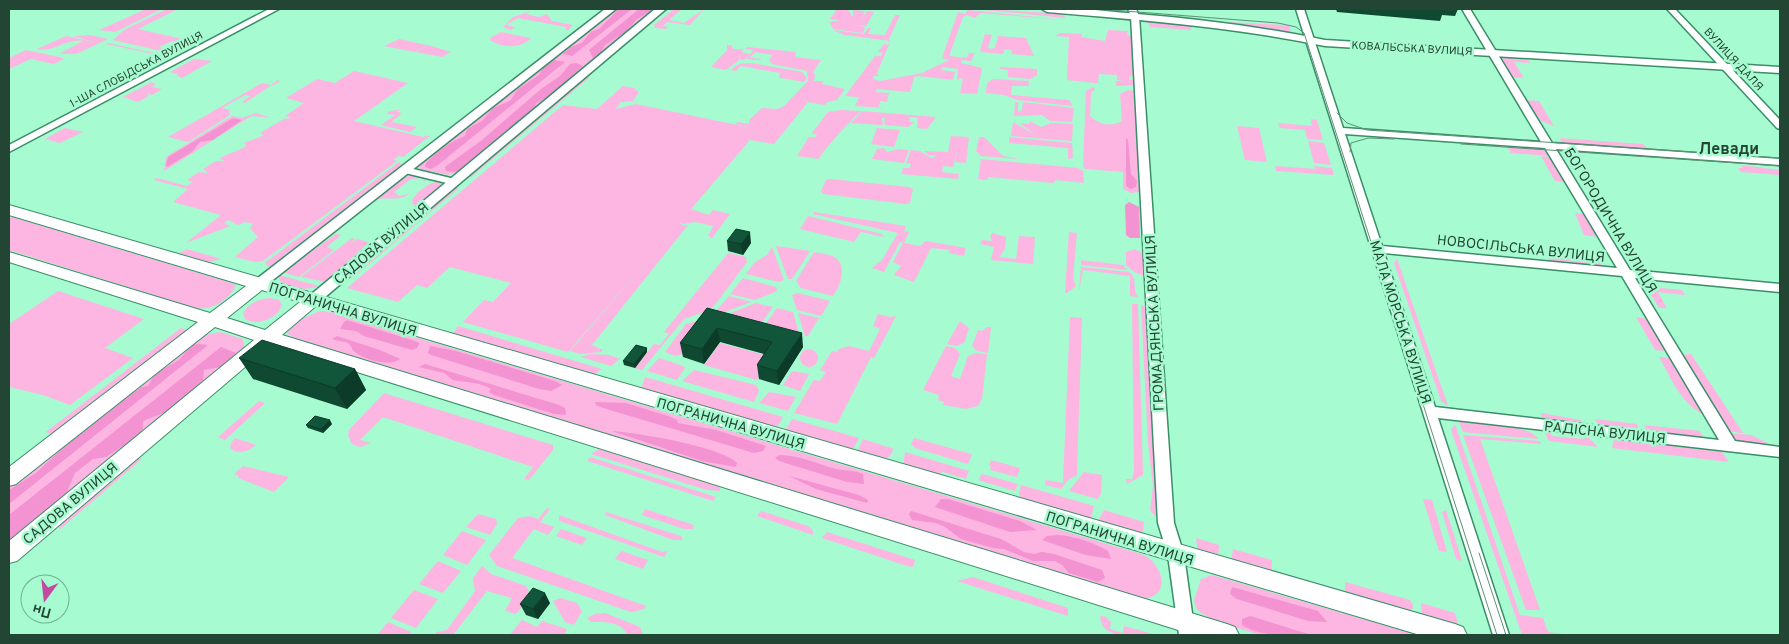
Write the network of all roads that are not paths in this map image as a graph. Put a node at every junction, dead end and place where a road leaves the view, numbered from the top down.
1 (275, 9) edge
2 (611, 9) edge
3 (661, 9) edge
4 (1047, 9) edge
5 (1300, 9) edge
6 (1466, 9) edge
7 (1671, 9) edge
8 (1134, 12) edge
9 (1311, 41) junction
10 (1492, 53) junction
11 (1725, 66) junction
12 (1780, 70) edge
13 (1780, 126) edge
14 (1340, 131) junction
15 (1547, 146) junction
16 (9, 149) edge
17 (1780, 162) edge
18 (405, 170) junction
19 (455, 182) junction
20 (9, 210) edge
21 (1378, 249) junction
22 (9, 257) edge
23 (1625, 273) junction
24 (259, 284) junction
25 (1780, 288) edge
26 (313, 300) junction
27 (212, 320) junction
28 (268, 337) junction
29 (1430, 412) junction
30 (1731, 446) junction
31 (1780, 452) edge
32 (9, 478) edge
33 (9, 554) edge
34 (1176, 555) junction
35 (1186, 629) edge
36 (1227, 635) edge
37 (1455, 635) edge
38 (1501, 635) edge

1 - 16 street, 1-ША СЛОБІДСЬКА ВУЛИЦЯ
2 - 18 street
3 - 19 street, САДОВА ВУЛИЦЯ
4 - 8 street, КОВАЛЬСЬКА ВУЛИЦЯ
5 - 9 street, МАЛА МОРСЬКА ВУЛИЦЯ
6 - 10 street, БОГОРОДИЧНА ВУЛИЦЯ
7 - 11 street, ВУЛИЦЯ ДАЛЯ
8 - 9 street, КОВАЛЬСЬКА ВУЛИЦЯ
8 - 34 street, ГРОМАДЯНСЬКА ВУЛИЦЯ
9 - 10 street, КОВАЛЬСЬКА ВУЛИЦЯ
9 - 14 street, МАЛА МОРСЬКА ВУЛИЦЯ
10 - 11 street, КОВАЛЬСЬКА ВУЛИЦЯ
10 - 15 street, БОГОРОДИЧНА ВУЛИЦЯ
11 - 12 street, КОВАЛЬСЬКА ВУЛИЦЯ
11 - 13 street, ВУЛИЦЯ ДАЛЯ
14 - 15 street
14 - 21 street, МАЛА МОРСЬКА ВУЛИЦЯ
15 - 17 street
15 - 23 street, БОГОРОДИЧНА ВУЛИЦЯ
18 - 19 street
18 - 24 street
19 - 26 street, САДОВА ВУЛИЦЯ
20 - 24 main road, ПОГРАНИЧНА ВУЛИЦЯ
21 - 23 street, НОВОСІЛЬСЬКА ВУЛИЦЯ
21 - 29 street, МАЛА МОРСЬКА ВУЛИЦЯ
22 - 27 main road
23 - 25 street, НОВОСІЛЬСЬКА ВУЛИЦЯ
23 - 30 street, БОГОРОДИЧНА ВУЛИЦЯ
24 - 26 main road, ПОГРАНИЧНА ВУЛИЦЯ
24 - 27 main road
26 - 28 main road, САДОВА ВУЛИЦЯ
26 - 34 main road, ПОГРАНИЧНА ВУЛИЦЯ
27 - 28 main road
27 - 32 main road
28 - 33 main road, САДОВА ВУЛИЦЯ
28 - 35 main road
29 - 30 street, РАДІСНА ВУЛИЦЯ
29 - 38 street, МАЛА МОРСЬКА ВУЛИЦЯ
30 - 31 street, РАДІСНА ВУЛИЦЯ
34 - 35 street, ГРОМАДЯНСЬКА ВУЛИЦЯ
34 - 37 main road, ПОГРАНИЧНА ВУЛИЦЯ
35 - 36 main road

